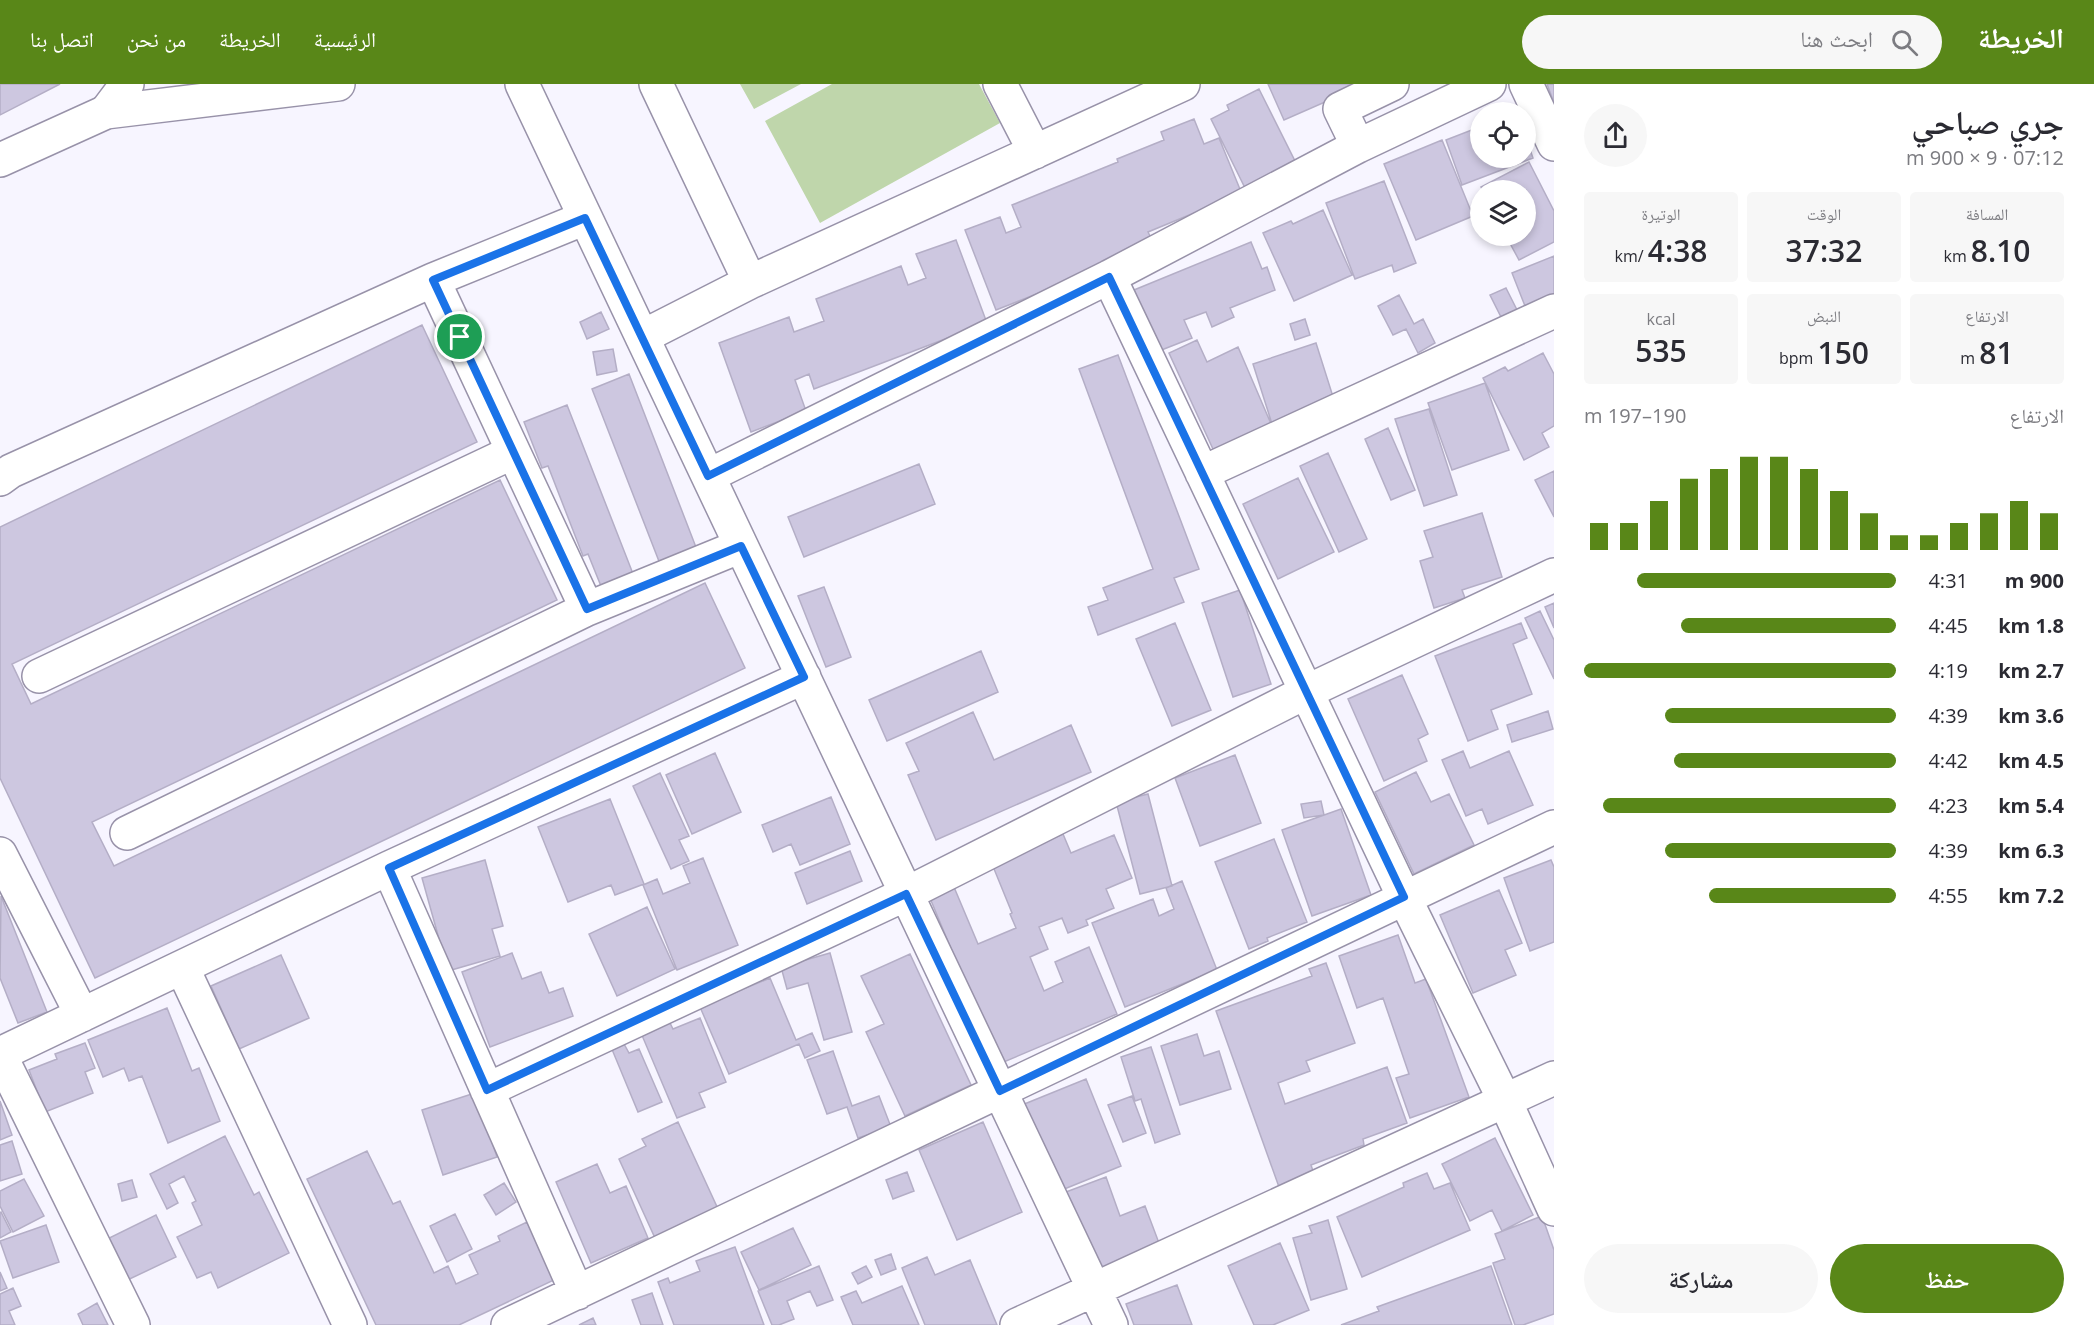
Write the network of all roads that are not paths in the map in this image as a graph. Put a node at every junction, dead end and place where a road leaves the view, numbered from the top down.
1 (127, 84) edge
2 (338, 84) edge
3 (522, 84) edge
4 (656, 84) edge
5 (1000, 84) edge
6 (1183, 84) edge
7 (1392, 84) edge
8 (1489, 84) edge
9 (1526, 84) edge
10 (106, 112) junction
11 (1554, 144) edge
12 (1358, 146) junction
13 (1035, 152) junction
14 (0, 160) edge
15 (585, 218) junction
16 (1109, 277) junction
17 (433, 280) junction
18 (750, 282) junction
19 (1554, 311) edge
20 (642, 337) junction
21 (513, 452) junction
22 (1202, 473) junction
23 (708, 476) junction
24 (0, 479) edge
25 (741, 546) junction
26 (1554, 575) edge
27 (587, 609) junction
28 (39, 676) dead end
29 (804, 677) junction
30 (1306, 692) junction
31 (1554, 827) edge
32 (127, 833) dead end
33 (2, 865) edge
34 (389, 868) junction
35 (906, 894) junction
36 (1404, 897) junction
37 (182, 967) junction
38 (82, 1015) junction
39 (0, 1055) edge
40 (1554, 1078) edge
41 (487, 1090) junction
42 (1000, 1091) junction
43 (1505, 1101) junction
44 (1554, 1209) edge
45 (1093, 1289) junction
46 (577, 1293) junction
47 (133, 1325) edge
48 (350, 1325) edge
49 (508, 1325) edge
50 (1017, 1325) edge
51 (1111, 1325) edge

1 - 10 street
2 - 10 street
3 - 15 street
4 - 18 street
5 - 13 street
6 - 13 street
7 - 12 street
8 - 12 street
9 - 11 street
10 - 14 street
12 - 16 street
13 - 18 street
15 - 17 street
15 - 20 street
16 - 22 street
16 - 23 street
17 - 21 street
17 - 24 street
18 - 20 street
19 - 22 street
20 - 23 street
21 - 27 street
21 - 28 street
22 - 30 street
23 - 25 street
25 - 27 street
25 - 29 street
26 - 30 street
27 - 32 street
29 - 34 street
29 - 35 street
30 - 35 street
30 - 36 street
31 - 36 street
33 - 38 street
34 - 37 street
34 - 41 street
35 - 41 street
35 - 42 street
36 - 42 street
36 - 43 street
37 - 38 street
37 - 48 street
38 - 39 street
39 - 47 street
40 - 43 street
41 - 46 street
42 - 45 street
42 - 46 street
43 - 44 street
43 - 45 street
45 - 50 street
45 - 51 street
46 - 49 street

